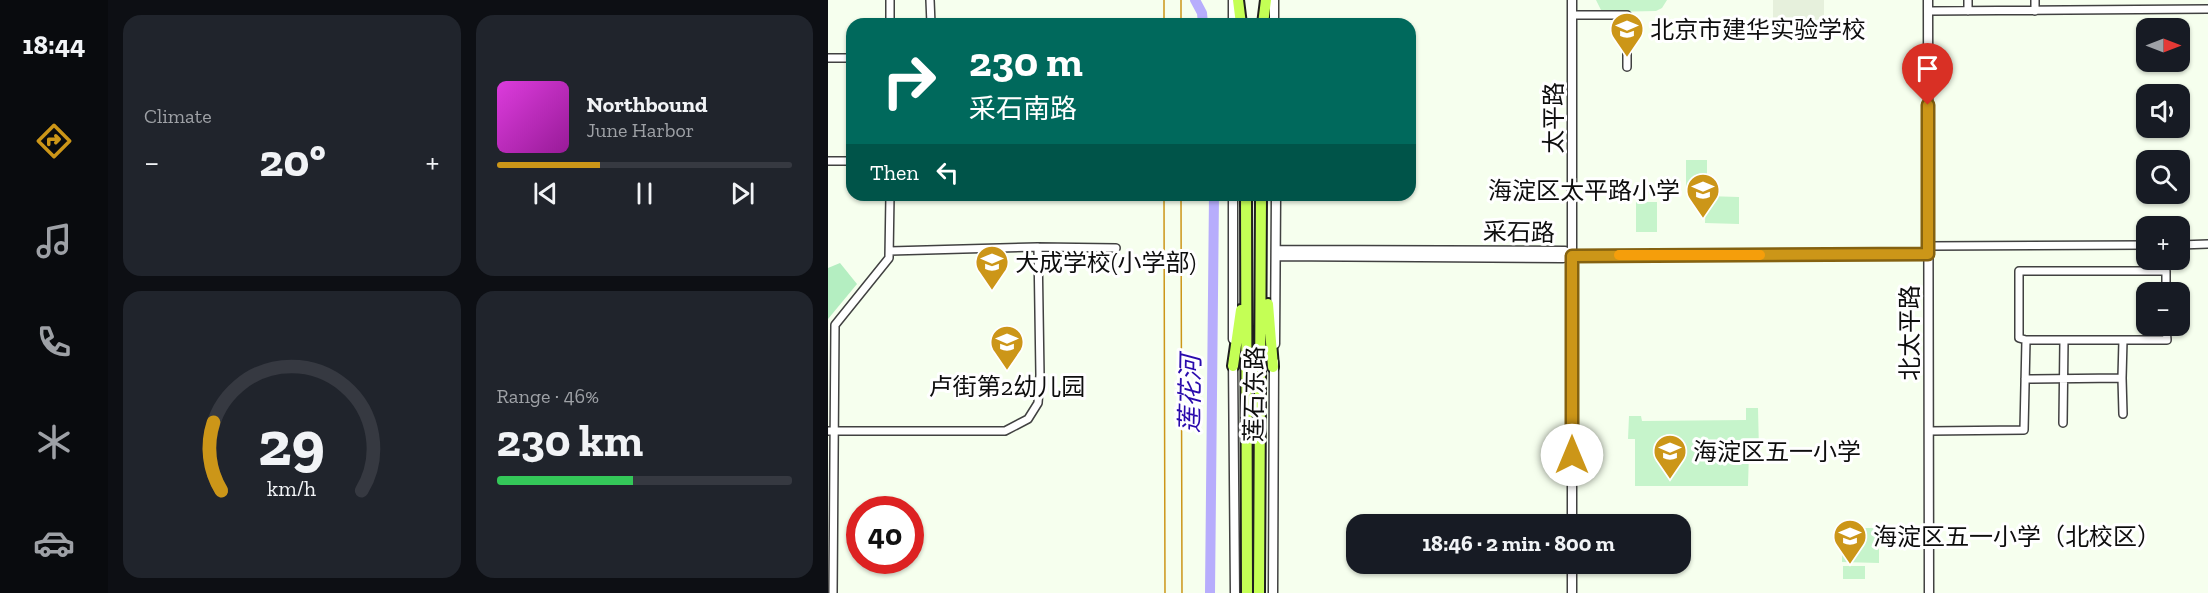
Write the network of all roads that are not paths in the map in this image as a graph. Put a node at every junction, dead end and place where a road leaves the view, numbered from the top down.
1 (890, 0) edge
2 (930, 0) edge
3 (1233, 0) edge
4 (1238, 0) edge
5 (1246, 0) edge
6 (1259, 0) edge
7 (1266, 0) edge
8 (1274, 0) edge
9 (1572, 0) edge
10 (1928, 0) edge
11 (1968, 0) edge
12 (2035, 0) edge
13 (2208, 9) edge
14 (1928, 11) junction
15 (1968, 11) junction
16 (2036, 11) junction
17 (1572, 15) junction
18 (890, 18) edge
19 (931, 18) edge
20 (1233, 18) edge
21 (1240, 18) edge
22 (1245, 18) edge
23 (1260, 18) edge
24 (1262, 18) edge
25 (1274, 18) edge
26 (828, 58) edge
27 (846, 58) edge
28 (1627, 67) dead end
29 (828, 161) edge
30 (846, 161) edge
31 (890, 201) edge
32 (1233, 201) edge
33 (1245, 201) edge
34 (1262, 201) edge
35 (1275, 201) edge
36 (2208, 244) edge
37 (2136, 245) edge
38 (2190, 245) edge
39 (1038, 247) junction
40 (1116, 248) dead end
41 (1928, 250) junction
42 (890, 251) junction
43 (1276, 253) junction
44 (1572, 256) junction
45 (1263, 259) junction
46 (1246, 271) junction
47 (2166, 282) edge
48 (832, 325) edge
49 (2167, 336) edge
50 (2026, 340) junction
51 (2064, 340) junction
52 (2123, 340) junction
53 (1233, 366) junction
54 (1274, 367) junction
55 (2122, 378) junction
56 (2025, 379) junction
57 (2064, 379) junction
58 (2123, 414) dead end
59 (2063, 423) dead end
60 (832, 431) edge
61 (1929, 431) junction
62 (1572, 514) edge
63 (1572, 574) edge
64 (1247, 589) edge
65 (1259, 589) edge
66 (833, 593) edge
67 (1235, 593) edge
68 (1273, 593) edge
69 (1572, 593) edge
70 (1929, 593) edge

1 - 18 street
2 - 19 street
3 - 20 street
4 - 21 highway
5 - 22 highway
6 - 23 highway
7 - 24 highway
8 - 25 street
9 - 17 street, 太平路
10 - 14 street, 北太平路
11 - 15 street
12 - 16 street
13 - 16 street
14 - 15 street
14 - 41 street, 北太平路
15 - 16 street
17 - 28 street
17 - 44 street, 太平路
26 - 27 street
29 - 30 street
31 - 42 street
32 - 53 street, 莲石东路
33 - 46 highway, 莲石东路
34 - 45 highway, 莲石东路
35 - 43 street, 莲石东路
36 - 38 street
37 - 41 street
39 - 40 street
39 - 42 street
39 - 60 street
41 - 44 street, 采石路
41 - 61 street, 北太平路
42 - 48 street
43 - 44 street, 采石路
43 - 54 street, 莲石东路
44 - 62 street, 太平路
45 - 54 highway
45 - 65 highway, 莲石东路
46 - 53 highway
46 - 64 highway, 莲石东路
47 - 50 street
48 - 60 street
49 - 52 street
50 - 51 street
50 - 56 street
51 - 52 street
51 - 57 street
52 - 55 street
53 - 67 street, 莲石东路
54 - 68 street, 莲石东路
55 - 57 street
55 - 58 street
56 - 57 street
56 - 61 street
57 - 59 street
60 - 66 street
61 - 70 street, 北太平路
63 - 69 street

